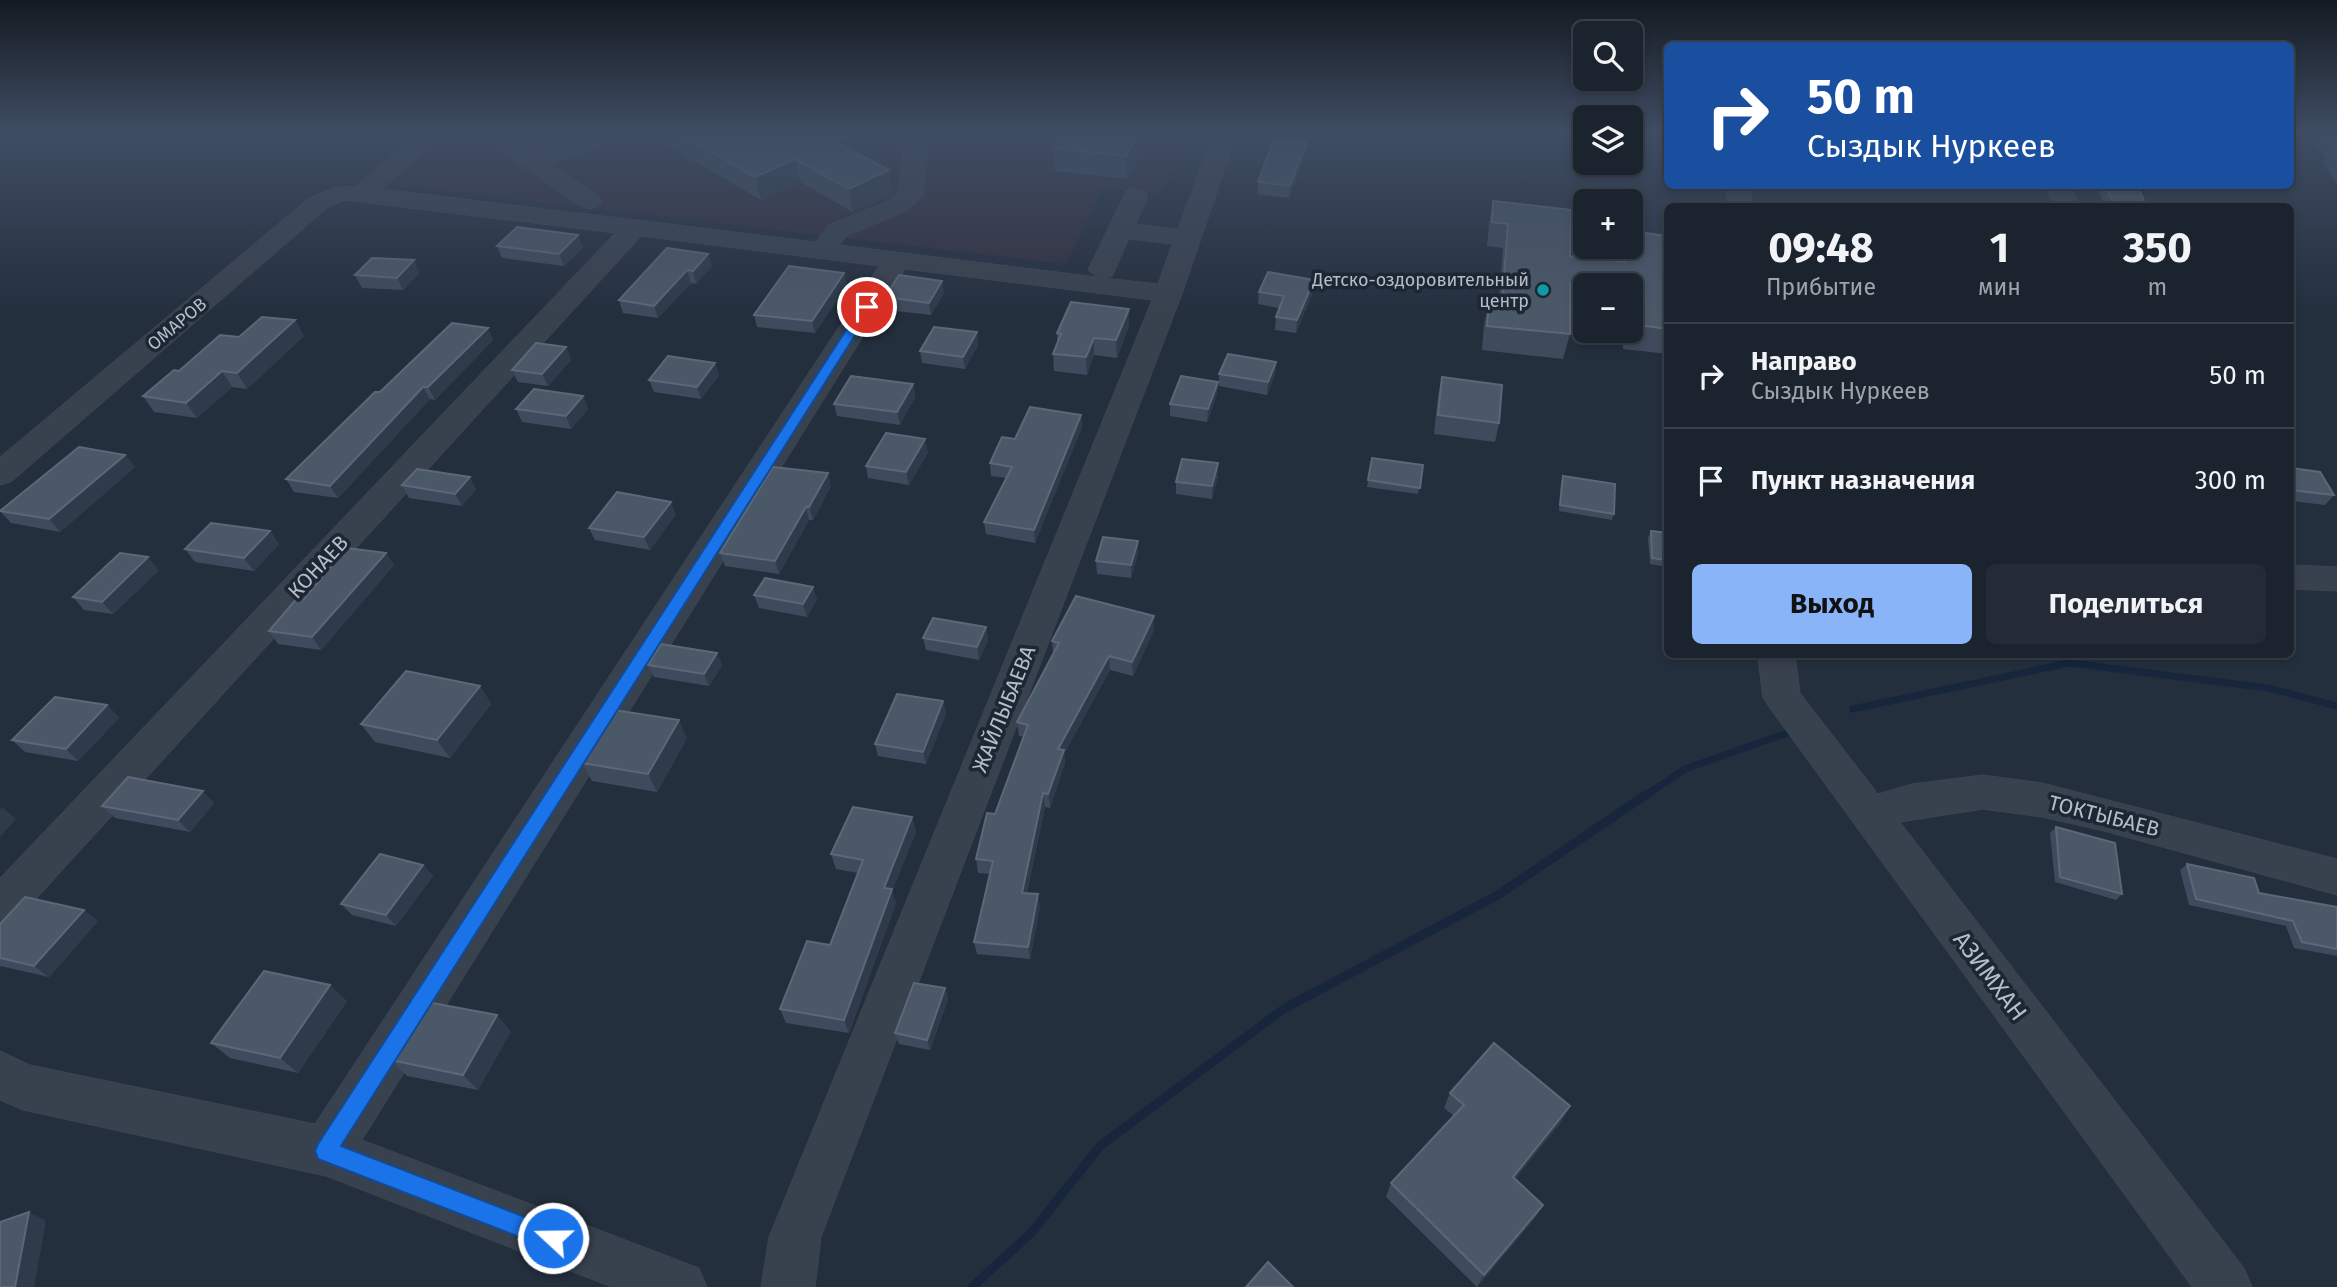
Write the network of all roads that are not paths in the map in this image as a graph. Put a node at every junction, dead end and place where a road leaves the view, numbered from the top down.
1 (333, 193) edge
2 (341, 193) edge
3 (353, 193) edge
4 (526, 193) edge
5 (578, 193) edge
6 (910, 193) edge
7 (1204, 193) edge
8 (361, 194) joint
9 (330, 196) junction
10 (1135, 196) dead end
11 (589, 201) junction
12 (635, 227) junction
13 (1120, 230) junction
14 (1188, 238) junction
15 (831, 241) junction
16 (897, 260) junction
17 (1102, 270) dead end
18 (1168, 294) junction
19 (0, 474) edge
20 (2294, 577) edge
21 (2337, 579) edge
22 (1777, 658) edge
23 (1868, 814) junction
24 (2337, 877) edge
25 (0, 908) edge
26 (8, 1085) edge
27 (326, 1151) junction
28 (680, 1287) edge
29 (788, 1287) edge
30 (2225, 1287) edge

1 - 9 street, ОМАРОВ
2 - 9 street
3 - 8 street
4 - 11 street
5 - 11 street
6 - 15 street
7 - 14 street, ЖАЙЛЫБАЕВА
8 - 12 street
9 - 19 street, ОМАРОВ
10 - 13 street
11 - 15 street
12 - 15 street
12 - 25 street, КОНАЕВ
13 - 14 street
13 - 17 street
14 - 18 street, ЖАЙЛЫБАЕВА
15 - 16 street
16 - 18 street
16 - 27 street
18 - 29 street, ЖАЙЛЫБАЕВА
20 - 21 street
22 - 23 street, АЗИМХАН
23 - 24 street, ТОКТЫБАЕВ
23 - 30 street, АЗИМХАН
26 - 27 street
27 - 28 street

